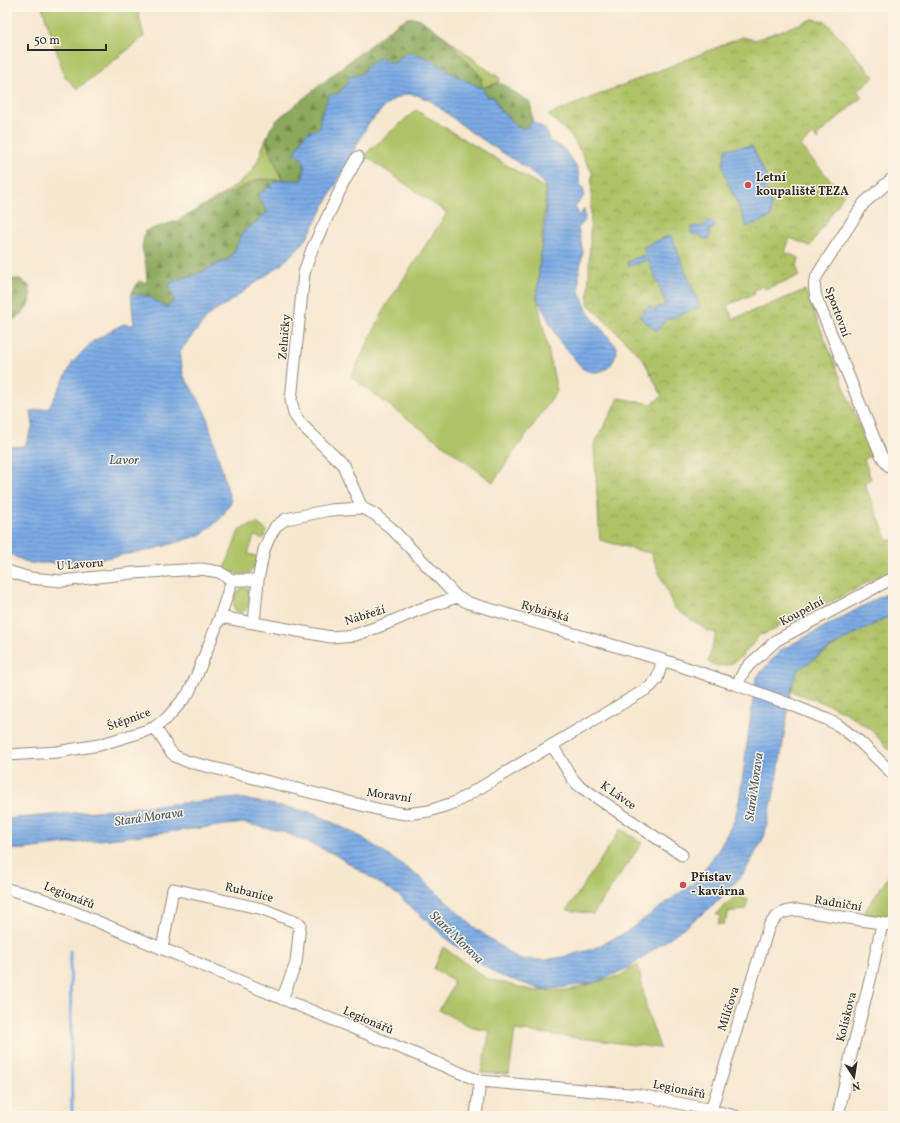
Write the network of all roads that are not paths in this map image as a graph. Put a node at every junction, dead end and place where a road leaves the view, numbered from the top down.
1 (358, 157) dead end
2 (893, 178) edge
3 (893, 469) edge
4 (362, 508) junction
5 (7, 571) edge
6 (893, 578) edge
7 (232, 580) junction
8 (258, 580) junction
9 (457, 597) junction
10 (220, 617) junction
11 (254, 623) junction
12 (663, 660) junction
13 (736, 685) junction
14 (155, 727) junction
15 (552, 745) junction
16 (7, 755) edge
17 (893, 774) edge
18 (682, 855) dead end
19 (7, 889) edge
20 (779, 914) joint
21 (887, 924) edge
22 (162, 949) junction
23 (282, 999) junction
24 (480, 1082) junction
25 (710, 1113) edge
26 (476, 1116) edge
27 (735, 1116) edge
28 (838, 1116) edge

1 - 4 street, Zelničky
2 - 3 street, Sportovní
4 - 8 street
4 - 9 street, Rybářská
5 - 7 street, U Lavoru
6 - 13 street, Koupelní
7 - 8 street
7 - 10 street
8 - 11 street
9 - 11 street, Nábřeží
9 - 12 street, Rybářská
10 - 11 street, Nábřeží
10 - 14 street, Štěpnice
12 - 13 street, Rybářská
12 - 15 street, Moravní
13 - 17 street, Rybářská
14 - 15 street, Moravní
14 - 16 street, Štěpnice
15 - 18 street, K Lávce
19 - 22 street, Legionářů
20 - 21 street, Radniční
20 - 25 street, Milíčova
21 - 28 street, Kolískova
22 - 23 street, Legionářů
22 - 23 street, Rubanice
23 - 24 street, Legionářů
24 - 25 street, Legionářů
24 - 26 street
25 - 27 street, Legionářů

